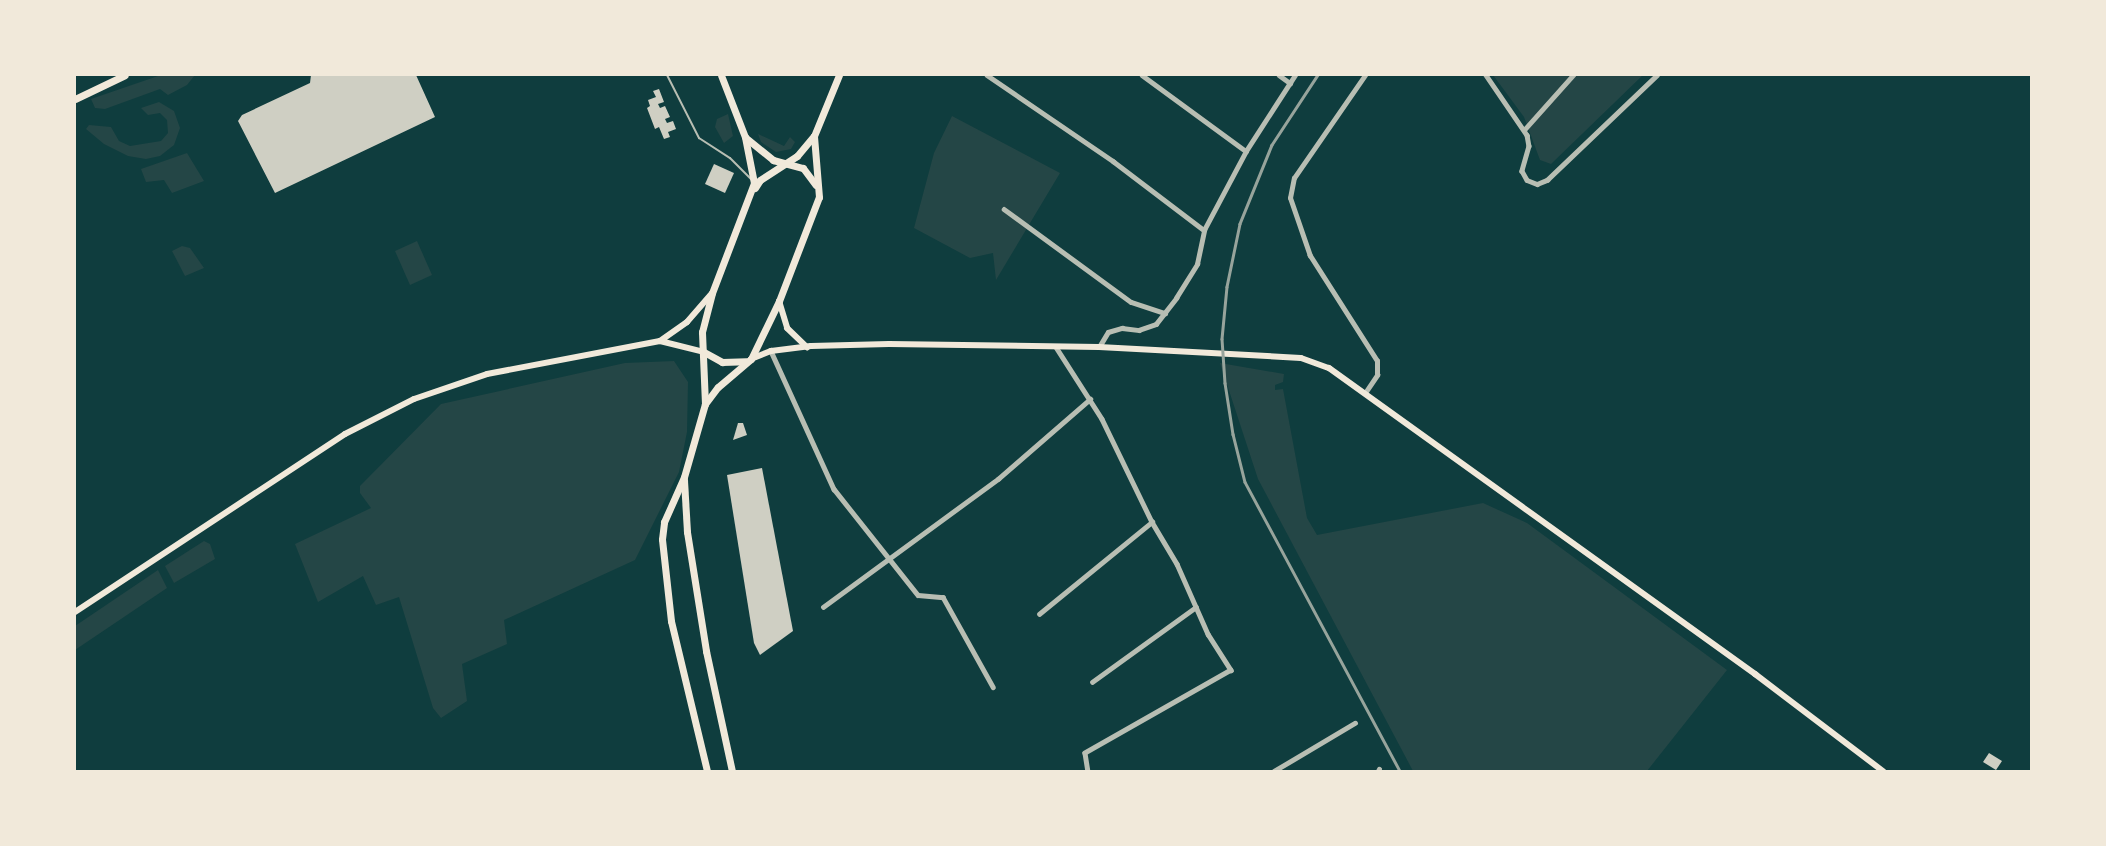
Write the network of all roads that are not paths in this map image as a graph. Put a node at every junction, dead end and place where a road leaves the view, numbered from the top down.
1 (125, 75) edge
2 (667, 75) edge
3 (721, 75) edge
4 (839, 75) edge
5 (987, 75) edge
6 (999, 75) edge
7 (1142, 75) edge
8 (1279, 75) edge
9 (1295, 75) edge
10 (1365, 75) edge
11 (1486, 75) edge
12 (1573, 75) edge
13 (1657, 75) edge
14 (995, 80) junction
15 (1290, 82) junction
16 (75, 99) edge
17 (1524, 130) junction
18 (814, 136) junction
19 (745, 137) junction
20 (1246, 151) junction
21 (783, 165) junction
22 (754, 183) junction
23 (819, 190) junction
24 (753, 193) junction
25 (1004, 209) dead end
26 (1204, 230) junction
27 (712, 293) junction
28 (779, 301) junction
29 (1165, 313) junction
30 (660, 341) junction
31 (807, 347) junction
32 (1056, 347) junction
33 (1099, 347) junction
34 (771, 351) junction
35 (704, 352) junction
36 (751, 359) junction
37 (1365, 393) junction
38 (1090, 399) junction
39 (704, 404) junction
40 (684, 477) junction
41 (1152, 522) junction
42 (887, 558) junction
43 (1196, 606) junction
44 (823, 607) dead end
45 (75, 612) edge
46 (1039, 614) dead end
47 (1092, 682) dead end
48 (993, 687) dead end
49 (1355, 723) dead end
50 (707, 771) edge
51 (732, 771) edge
52 (1088, 771) edge
53 (1274, 771) edge
54 (1883, 771) edge

1 - 16 main road
2 - 22 lane
3 - 19 main road
4 - 18 main road
5 - 14 street
6 - 14 street
7 - 20 street
8 - 15 street
9 - 15 street
10 - 37 street
11 - 17 street
12 - 17 street
13 - 17 street
14 - 26 street
15 - 20 street
18 - 21 main road
18 - 23 main road
19 - 21 main road
19 - 22 main road
20 - 26 street
21 - 23 main road
21 - 24 main road
22 - 24 main road
23 - 28 main road
24 - 27 main road
25 - 29 street
26 - 29 street
27 - 30 main road
27 - 35 main road
28 - 31 main road
28 - 36 main road
29 - 33 street
30 - 35 main road
30 - 45 main road
31 - 32 main road
31 - 34 main road
32 - 33 main road
32 - 38 street
33 - 37 main road
34 - 36 main road
34 - 42 street
35 - 36 main road
35 - 39 main road
36 - 39 main road
37 - 54 main road
38 - 41 street
38 - 42 street
39 - 40 main road
40 - 50 main road
40 - 51 main road
41 - 43 street
41 - 46 street
42 - 44 street
42 - 48 street
43 - 47 street
43 - 52 street
49 - 53 street

